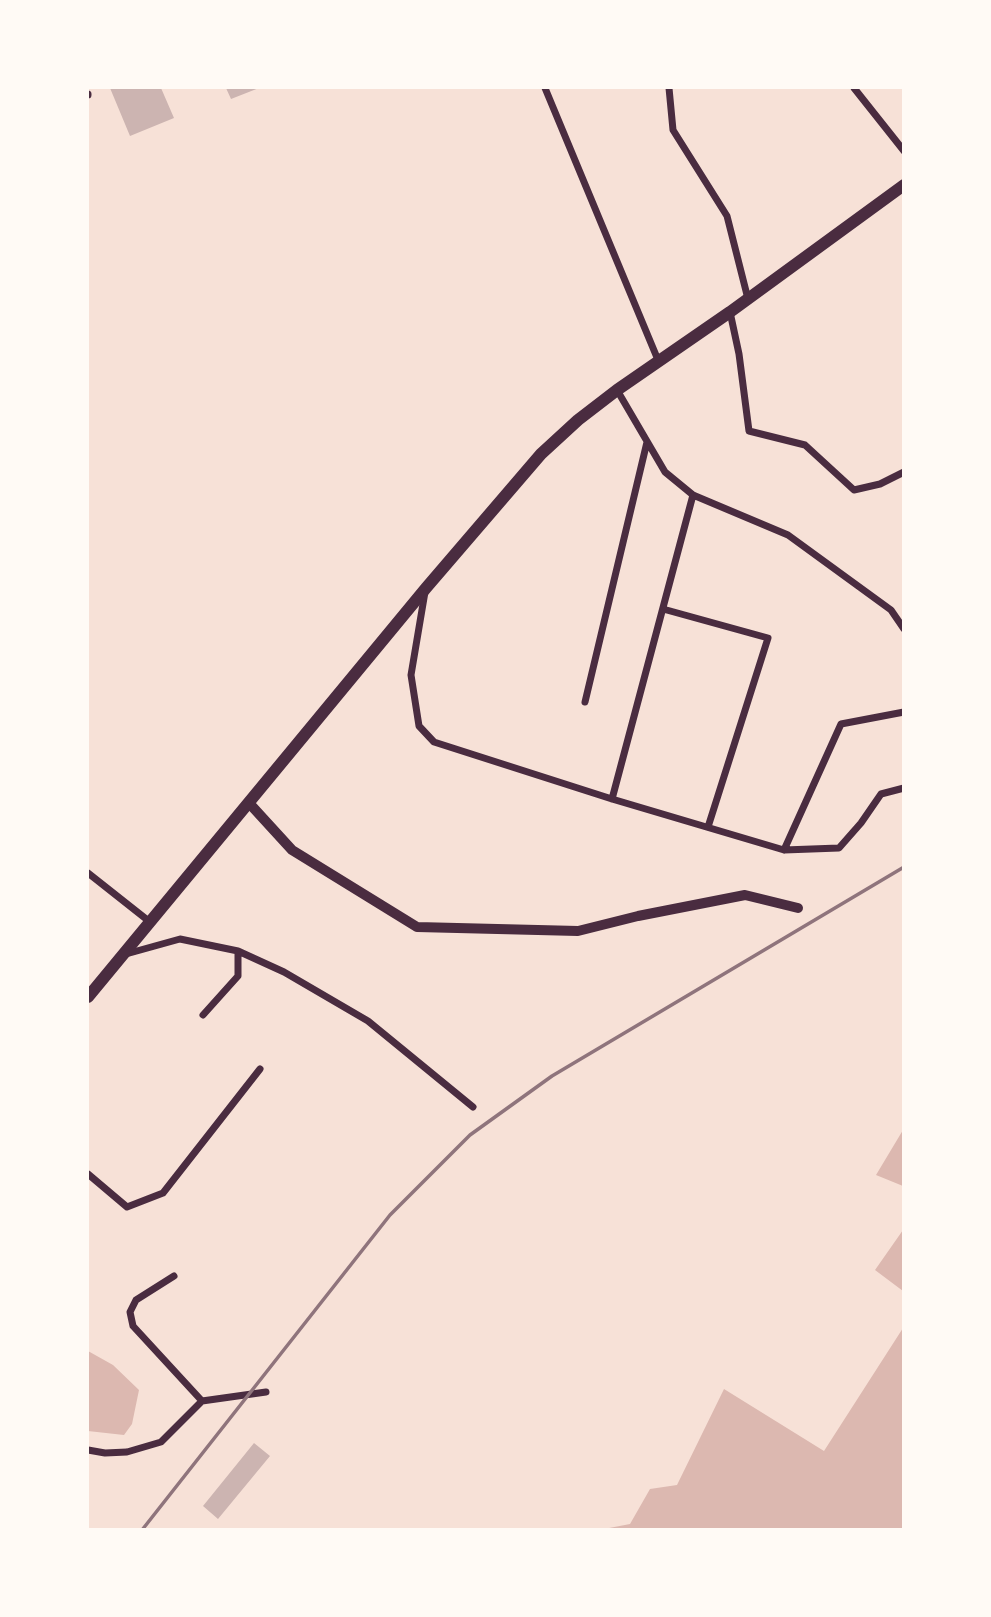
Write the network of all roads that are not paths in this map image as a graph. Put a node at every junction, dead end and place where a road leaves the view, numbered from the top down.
1 (545, 88) edge
2 (669, 88) edge
3 (854, 88) edge
4 (904, 151) edge
5 (902, 192) edge
6 (748, 299) junction
7 (730, 312) junction
8 (658, 360) junction
9 (617, 390) junction
10 (647, 442) junction
11 (904, 472) edge
12 (693, 495) junction
13 (426, 588) junction
14 (663, 609) junction
15 (904, 629) edge
16 (585, 702) dead end
17 (904, 712) edge
18 (904, 788) edge
19 (612, 799) junction
20 (249, 803) junction
21 (708, 827) junction
22 (784, 850) junction
23 (88, 873) edge
24 (798, 908) dead end
25 (150, 922) junction
26 (238, 951) junction
27 (123, 955) junction
28 (88, 997) edge
29 (203, 1015) dead end
30 (260, 1069) dead end
31 (473, 1107) dead end
32 (88, 1174) edge
33 (174, 1276) dead end
34 (266, 1392) dead end
35 (202, 1401) junction
36 (88, 1450) edge

1 - 8 street
2 - 6 street
3 - 4 street
5 - 6 main road
6 - 7 main road
7 - 8 main road
7 - 11 street
8 - 9 main road
9 - 10 street
9 - 13 main road
10 - 12 street
10 - 16 street
12 - 14 street
12 - 15 street
13 - 19 street
13 - 20 main road
14 - 19 street
14 - 21 street
17 - 22 street
18 - 22 street
19 - 21 street
20 - 24 street
20 - 25 main road
21 - 22 street
23 - 25 street
25 - 27 main road
26 - 27 street
26 - 29 street
26 - 31 street
27 - 28 main road
30 - 32 street
33 - 35 street
34 - 35 street
35 - 36 street

